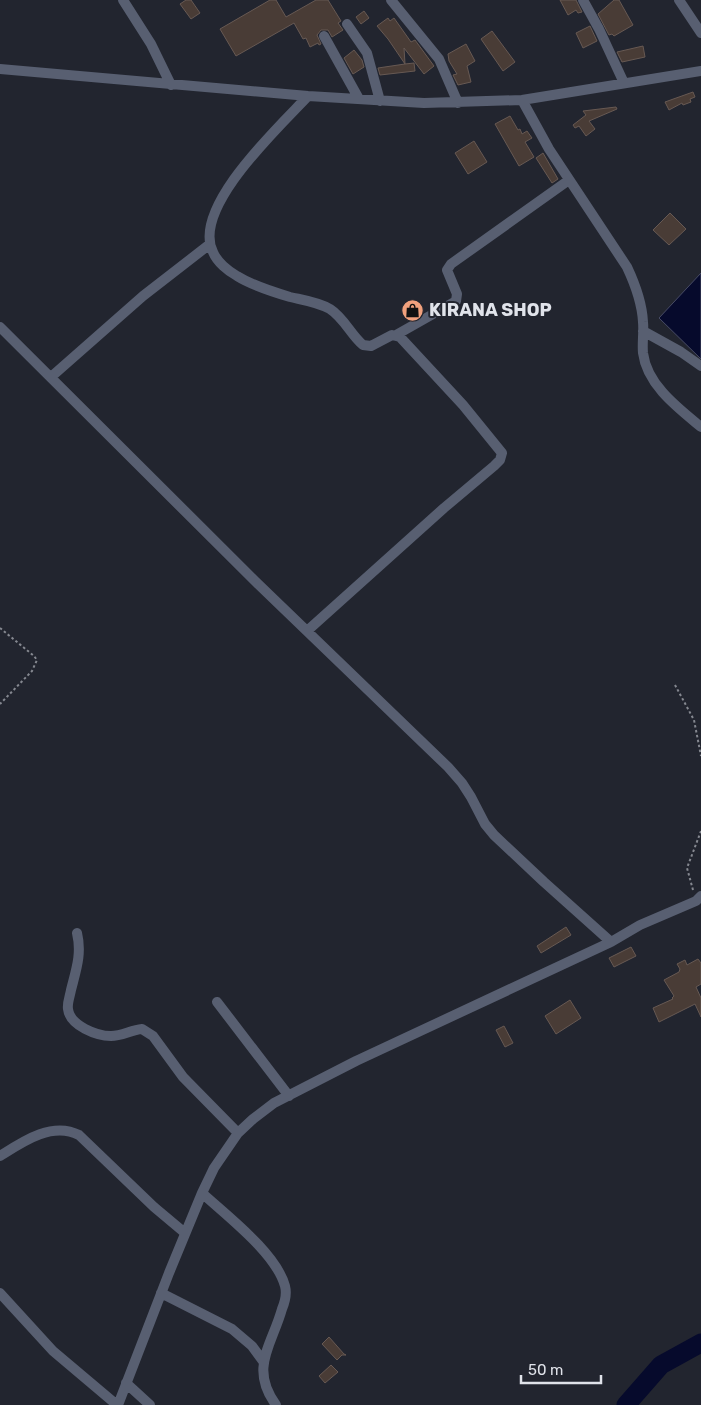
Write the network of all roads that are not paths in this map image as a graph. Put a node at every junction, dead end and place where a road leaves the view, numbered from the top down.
1 (123, 0) edge
2 (391, 0) edge
3 (583, 0) edge
4 (679, 0) edge
5 (347, 24) dead end
6 (701, 33) edge
7 (324, 36) dead end
8 (0, 69) edge
9 (701, 71) edge
10 (624, 82) junction
11 (171, 84) junction
12 (308, 96) junction
13 (358, 99) junction
14 (522, 100) junction
15 (380, 101) junction
16 (458, 102) junction
17 (569, 180) junction
18 (210, 244) junction
19 (0, 327) edge
20 (643, 331) junction
21 (396, 335) junction
22 (701, 366) edge
23 (51, 377) junction
24 (701, 427) edge
25 (307, 631) junction
26 (699, 899) edge
27 (77, 933) dead end
28 (611, 942) junction
29 (218, 1002) dead end
30 (289, 1096) junction
31 (238, 1133) junction
32 (0, 1156) edge
33 (202, 1193) junction
34 (185, 1233) junction
35 (0, 1293) edge
36 (161, 1293) junction
37 (263, 1360) junction
38 (126, 1383) junction
39 (118, 1405) edge
40 (150, 1405) edge
41 (276, 1405) edge

1 - 11 street
2 - 16 street
3 - 10 street
4 - 6 street
5 - 15 street
7 - 13 street
8 - 11 street
9 - 10 street
10 - 14 street
11 - 12 street
12 - 13 street
12 - 18 street
13 - 15 street
14 - 16 street
14 - 17 street
15 - 16 street
17 - 20 street
17 - 21 street
18 - 21 street
18 - 23 street
19 - 23 street
20 - 22 street
20 - 24 street
21 - 25 street
23 - 25 street
25 - 28 street
26 - 28 street
27 - 31 street
28 - 30 street
29 - 30 street
30 - 31 street
31 - 33 street
32 - 34 street
33 - 34 street
33 - 37 street
34 - 36 street
35 - 39 street
36 - 37 street
36 - 38 street
37 - 41 street
38 - 39 street
38 - 40 street

